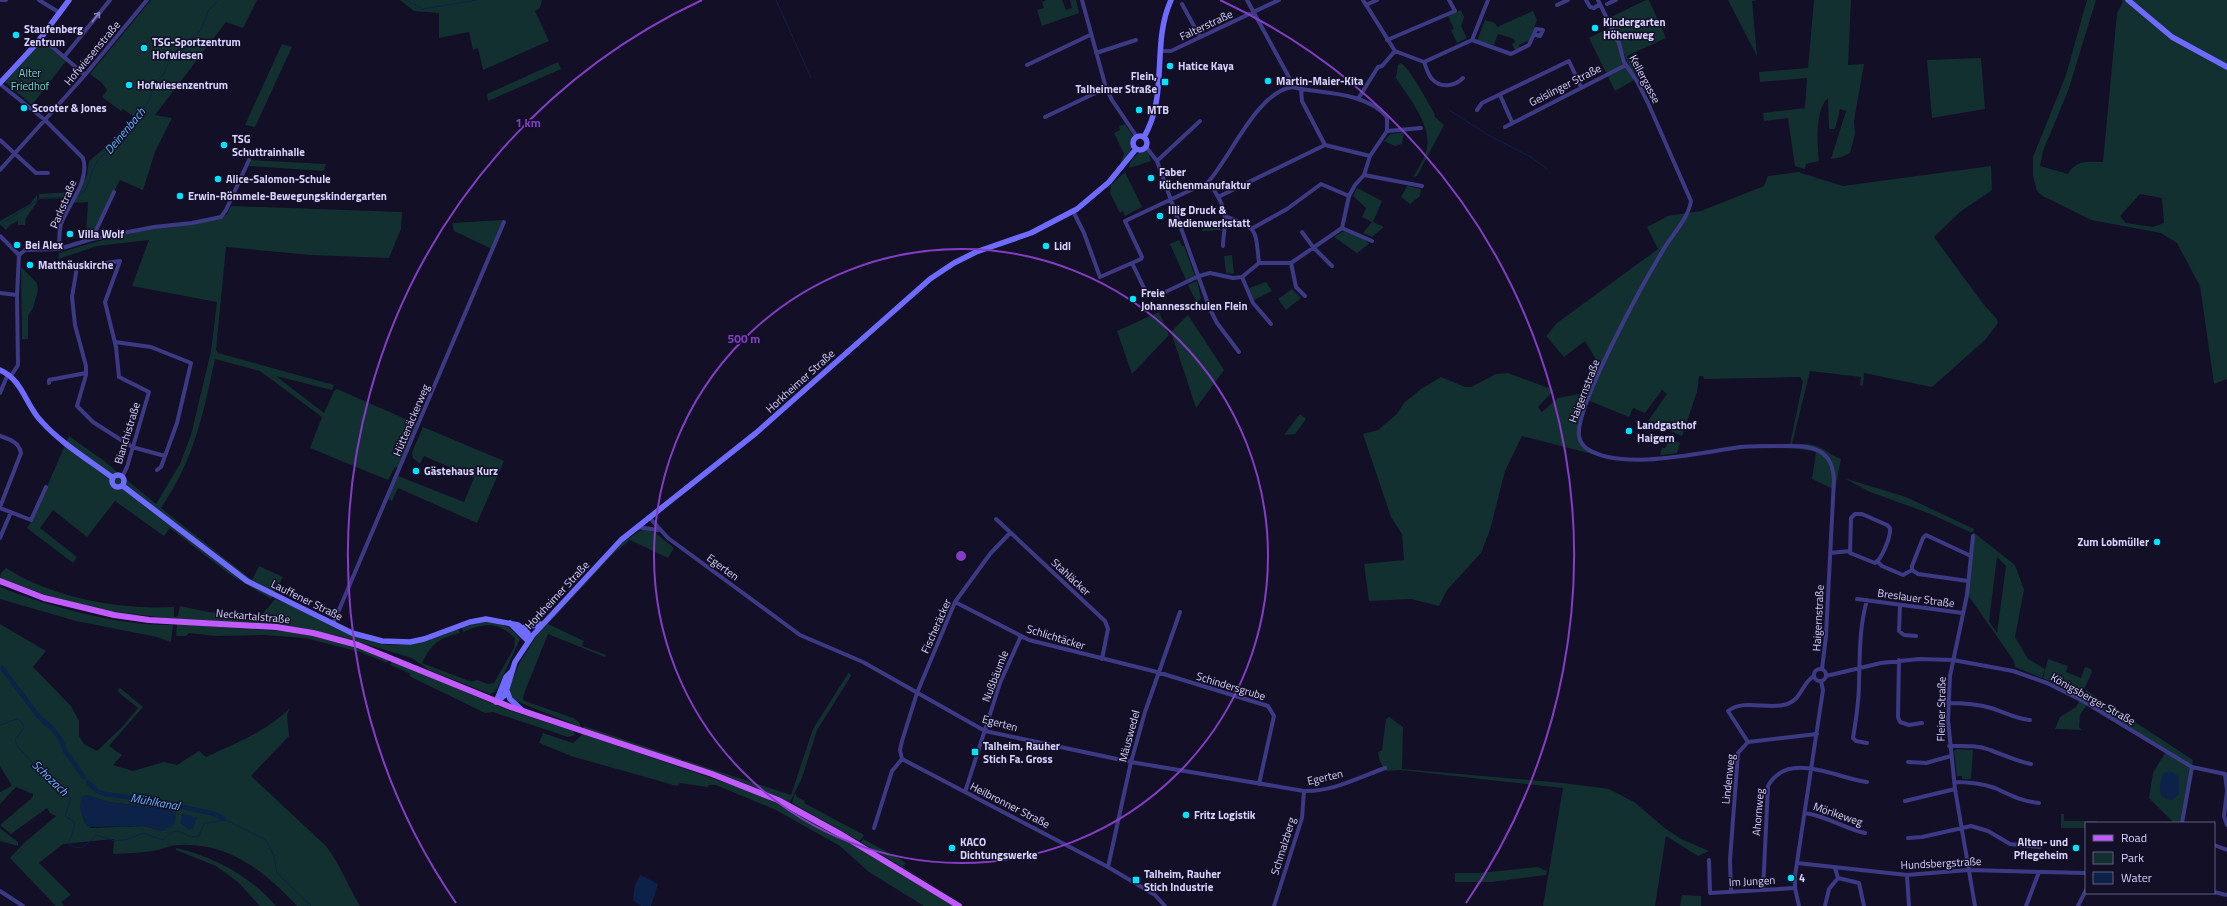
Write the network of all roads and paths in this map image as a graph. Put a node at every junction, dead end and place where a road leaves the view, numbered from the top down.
1 (0, 0) edge
2 (6, 0) edge
3 (39, 0) edge
4 (69, 0) edge
5 (110, 0) edge
6 (147, 0) edge
7 (1082, 0) edge
8 (1171, 0) edge
9 (1247, 0) edge
10 (1279, 0) edge
11 (1363, 0) edge
12 (1377, 0) edge
13 (1449, 0) edge
14 (1488, 0) edge
15 (1568, 0) edge
16 (1586, 0) edge
17 (1616, 0) edge
18 (2128, 0) edge
19 (1599, 2) edge
20 (1182, 4) dead end
21 (1607, 4) dead end
22 (1366, 5) junction
23 (1557, 5) dead end
24 (1254, 12) junction
25 (60, 13) junction
26 (1534, 34) dead end
27 (1090, 36) junction
28 (42, 38) junction
29 (1200, 38) junction
30 (1136, 40) dead end
31 (1388, 40) junction
32 (1472, 40) junction
33 (1161, 51) junction
34 (1395, 51) junction
35 (1096, 53) junction
36 (64, 57) junction
37 (1424, 62) junction
38 (1027, 65) dead end
39 (1626, 65) junction
40 (2227, 67) edge
41 (86, 75) junction
42 (1463, 78) dead end
43 (0, 84) edge
44 (1292, 87) junction
45 (1581, 87) junction
46 (1106, 88) junction
47 (1301, 89) junction
48 (1500, 95) junction
49 (1358, 100) junction
50 (1477, 110) dead end
51 (1045, 117) dead end
52 (45, 120) junction
53 (1200, 121) dead end
54 (1512, 122) junction
55 (1505, 127) dead end
56 (1421, 128) dead end
57 (1387, 131) junction
58 (1137, 137) junction
59 (1144, 137) junction
60 (0, 140) edge
61 (1325, 145) junction
62 (1668, 145) joint
63 (1146, 147) junction
64 (1136, 149) junction
65 (15, 154) junction
66 (1370, 156) junction
67 (249, 160) dead end
68 (1157, 161) junction
69 (0, 170) edge
70 (48, 173) dead end
71 (1364, 175) junction
72 (1208, 182) junction
73 (1422, 186) dead end
74 (114, 192) dead end
75 (1349, 196) junction
76 (1218, 197) junction
77 (1172, 199) junction
78 (1072, 211) junction
79 (1225, 216) junction
80 (504, 222) dead end
81 (1253, 228) junction
82 (1342, 228) junction
83 (1302, 232) dead end
84 (0, 236) edge
85 (92, 239) junction
86 (1372, 241) dead end
87 (1223, 246) dead end
88 (1313, 247) junction
89 (59, 249) junction
90 (19, 255) junction
91 (1132, 263) junction
92 (1258, 263) junction
93 (1291, 263) junction
94 (1332, 266) dead end
95 (1199, 276) junction
96 (1242, 277) junction
97 (0, 293) edge
98 (17, 295) junction
99 (1305, 296) dead end
100 (1270, 324) dead end
101 (115, 342) junction
102 (1239, 352) dead end
103 (0, 370) edge
104 (86, 373) junction
105 (10, 375) junction
106 (49, 383) dead end
107 (0, 393) edge
108 (0, 436) edge
109 (132, 447) junction
110 (165, 456) junction
111 (157, 470) dead end
112 (122, 476) junction
113 (113, 478) junction
114 (123, 486) junction
115 (46, 487) dead end
116 (0, 507) edge
117 (11, 512) junction
118 (648, 517) junction
119 (996, 519) dead end
120 (637, 527) junction
121 (660, 531) junction
122 (1010, 533) junction
123 (1973, 536) dead end
124 (0, 538) edge
125 (1850, 551) junction
126 (1830, 553) junction
127 (1971, 556) junction
128 (1877, 561) junction
129 (1912, 570) junction
130 (0, 581) edge
131 (1968, 581) junction
132 (1857, 599) dead end
133 (1867, 600) junction
134 (956, 602) junction
135 (1900, 606) junction
136 (1180, 612) dead end
137 (1963, 613) junction
138 (509, 623) junction
139 (332, 624) junction
140 (542, 624) junction
141 (522, 628) junction
142 (1021, 636) junction
143 (1916, 636) dead end
144 (528, 641) junction
145 (1102, 659) junction
146 (1899, 660) junction
147 (1953, 660) junction
148 (1859, 668) junction
149 (1822, 669) junction
150 (511, 672) junction
151 (1157, 672) junction
152 (1814, 676) junction
153 (1826, 676) junction
154 (1821, 681) junction
155 (507, 691) junction
156 (917, 693) junction
157 (496, 702) junction
158 (1948, 703) junction
159 (523, 711) junction
160 (2030, 720) dead end
161 (1922, 723) dead end
162 (985, 731) junction
163 (1817, 734) junction
164 (1748, 742) junction
165 (1868, 743) dead end
166 (1949, 746) junction
167 (1951, 756) junction
168 (902, 759) junction
169 (1131, 762) junction
170 (1908, 762) dead end
171 (2031, 764) dead end
172 (2192, 767) junction
173 (1385, 768) dead end
174 (1811, 770) junction
175 (2226, 772) edge
176 (1867, 782) dead end
177 (1954, 782) junction
178 (1260, 784) junction
179 (1955, 789) junction
180 (1304, 791) junction
181 (2227, 791) edge
182 (965, 792) junction
183 (1905, 801) dead end
184 (2039, 803) dead end
185 (1805, 813) junction
186 (2182, 822) edge
187 (2227, 825) edge
188 (874, 828) dead end
189 (1961, 828) junction
190 (1865, 833) dead end
191 (1908, 838) dead end
192 (2215, 845) edge
193 (2040, 847) dead end
194 (2227, 850) edge
195 (1709, 860) dead end
196 (1797, 863) junction
197 (1108, 868) junction
198 (1835, 868) junction
199 (1968, 870) junction
200 (2039, 872) junction
201 (2085, 873) edge
202 (1907, 876) junction
203 (1838, 878) junction
204 (1795, 888) junction
205 (1763, 890) junction
206 (0, 891) edge
207 (1731, 891) junction
208 (2085, 892) edge
209 (2215, 892) edge
210 (2227, 895) edge
211 (23, 906) edge
212 (959, 906) edge
213 (1165, 906) edge
214 (1274, 906) edge
215 (1799, 906) edge
216 (1825, 906) edge
217 (1864, 906) edge
218 (1909, 906) edge
219 (1975, 906) edge
220 (2026, 906) edge
221 (2078, 906) edge

1 - 2 street
3 - 25 street
4 - 25 main road
36 -> 5 street
6 - 41 street, Hofwiesenstraße
7 - 27 street
8 - 33 main road
9 - 24 street
10 - 24 street, Falterstraße
11 - 22 street
12 - 22 street
13 - 31 street
14 - 32 street
15 - 23 street
16 - 19 street
17 - 21 street
18 - 40 main road
19 - 39 street, Kellergasse
20 - 29 street
22 - 31 street
24 - 29 street, Falterstraße
24 - 44 street
25 - 28 main road
26 - 32 street
27 - 35 street
27 - 38 street
28 - 36 street
28 - 43 main road
29 - 33 street, Falterstraße
30 - 35 street
31 - 34 street
32 - 37 street
33 - 59 main road
34 - 37 street
34 - 49 street
35 - 46 street
36 - 41 street
37 - 42 street
39 - 45 street, Geislinger Straße
39 - 62 street, Kellergasse
41 - 52 street, Hofwiesenstraße
43 - 52 street, Parkstraße
44 - 47 street
44 - 72 street
45 - 48 street
45 - 54 street, Geislinger Straße
46 - 51 street
46 - 58 street
47 - 49 street
47 - 61 street
48 - 50 street
48 - 54 street
49 - 57 street
52 - 65 street, Hofwiesenstraße
52 - 89 street, Parkstraße
53 - 68 street
54 - 55 street, Geislinger Straße
56 - 57 street
57 - 66 street
58 - 59 main road
58 - 64 main road
59 - 63 main road
60 - 65 street
61 - 66 street
61 - 76 street
62 - 126 street, Haigernstraße
63 - 64 main road
63 - 68 street
64 - 78 main road, Horkheimer Straße
65 - 69 street, Hofwiesenstraße
65 - 70 street
66 - 71 street
67 - 85 street
68 - 77 street
71 - 73 street
71 - 75 street
72 - 76 street
72 - 77 street
74 - 85 street
75 - 81 street
75 - 82 street
76 - 79 street
77 - 91 street
77 - 95 street
78 - 91 street
78 - 118 main road, Horkheimer Straße
79 - 81 street
79 - 87 street
80 - 139 street, Hüttenäckerweg
81 - 92 street
82 - 86 street
82 - 88 street
83 - 88 street
84 - 90 street
85 - 89 street
88 - 93 street
88 - 94 street
89 - 90 street
90 - 98 street
91 - 95 street
92 - 93 street
92 - 96 street
93 - 99 street
95 - 96 street
95 - 102 street
96 - 100 street
97 - 98 street
98 - 105 street
101 - 104 street
101 - 109 street, Bianchistraße
101 - 110 street
103 - 105 main road
104 - 106 street
104 - 109 street
105 - 107 street
105 - 113 main road, Lauffener Straße
108 - 116 street
109 - 110 street
109 - 112 street, Bianchistraße
110 - 111 street
112 - 113 main road
112 - 114 main road
113 - 114 main road, Lauffener Straße
114 - 139 main road, Lauffener Straße
115 - 117 street
116 - 117 street
117 - 124 street
118 - 120 main road, Horkheimer Straße
118 - 121 street, Egerten
119 - 122 street, Stahläcker
120 - 121 street, Egerten
120 - 140 main road, Horkheimer Straße
121 - 156 street, Egerten
122 - 134 street, Fischeräcker
122 - 145 street, Stahläcker
123 - 127 street, Fleiner Straße
125 - 126 street
125 - 128 street
125 - 128 street
126 - 149 street, Haigernstraße
127 - 129 street
127 - 131 street, Fleiner Straße
128 - 129 street
129 - 131 street
130 - 157 main road, Neckartalstraße
131 - 137 street, Fleiner Straße
132 - 133 street, Breslauer Straße
133 - 135 street, Breslauer Straße
133 - 148 street, Breslauer Straße
134 - 142 street, Schlichtäcker
134 - 156 street, Fischeräcker
135 - 137 street, Breslauer Straße
135 - 143 street
136 - 151 street, Mäuswedel
137 - 147 street, Fleiner Straße
138 - 139 main road, Lauffener Straße
138 - 141 main road, Lauffener Straße
138 - 144 main road
140 - 141 main road
140 - 144 main road, Horkheimer Straße
141 - 144 main road
142 - 145 street, Schlichtäcker
142 - 162 street, Nußbäumle
144 - 150 main road, Horkheimer Straße
145 - 151 street, Schlichtäcker
146 - 147 street, Königsberger Straße
146 - 148 street, Königsberger Straße
146 - 161 street
147 - 158 street, Fleiner Straße
147 - 172 street, Königsberger Straße
148 - 153 street, Königsberger Straße
148 - 165 street, Breslauer Straße
149 - 152 street
149 - 153 street
150 - 155 main road, Horkheimer Straße
150 - 157 main road, Horkheimer Straße
151 - 169 street, Mäuswedel
151 - 178 street, Schindersgrube
152 - 154 street
152 - 164 street
153 - 154 street
154 - 163 street
155 - 157 main road
155 - 159 main road
156 - 162 street, Egerten
156 - 168 street
157 - 159 main road, Neckartalstraße
158 - 160 street
158 - 166 street, Fleiner Straße
159 - 212 main road, Neckartalstraße
162 - 169 street, Egerten
162 - 182 street, Nußbäumle
163 - 164 street, Lindenweg
163 - 174 street
164 - 207 street, Lindenweg
166 - 167 street, Fleiner Straße
166 - 171 street
167 - 170 street
167 - 177 street, Fleiner Straße
168 - 182 street, Heilbronner Straße
168 - 188 street
169 - 178 street, Egerten
169 - 197 street, Mäuswedel
172 - 175 street, Königsberger Straße
172 - 186 street
173 - 180 street, Egerten
174 - 176 street, Ahornweg
174 - 185 street
174 - 205 street, Ahornweg
175 - 181 street
177 - 179 street, Fleiner Straße
177 - 184 street
178 - 180 street, Egerten
179 - 183 street
179 - 189 street, Fleiner Straße
180 - 214 street, Schmalzberg
181 - 187 street
182 - 197 street, Heilbronner Straße
185 - 190 street, Mörikeweg
185 - 196 street
189 - 191 street
189 - 193 street
189 - 199 street, Fleiner Straße
192 - 194 street
195 - 207 street, Im Jungen
196 - 198 street, Hundsbergstraße
196 - 204 street
197 - 213 street, Heilbronner Straße
198 - 202 street, Hundsbergstraße
198 - 203 street
199 - 200 street, Hundsbergstraße
199 - 202 street, Hundsbergstraße
199 - 219 street, Fleiner Straße
200 - 201 street, Hundsbergstraße
200 - 220 street
202 - 218 street
203 - 216 street
203 - 217 street
204 - 205 street, Im Jungen
204 - 215 street
205 - 207 street, Im Jungen
206 - 211 street
208 - 221 street
209 - 210 street

